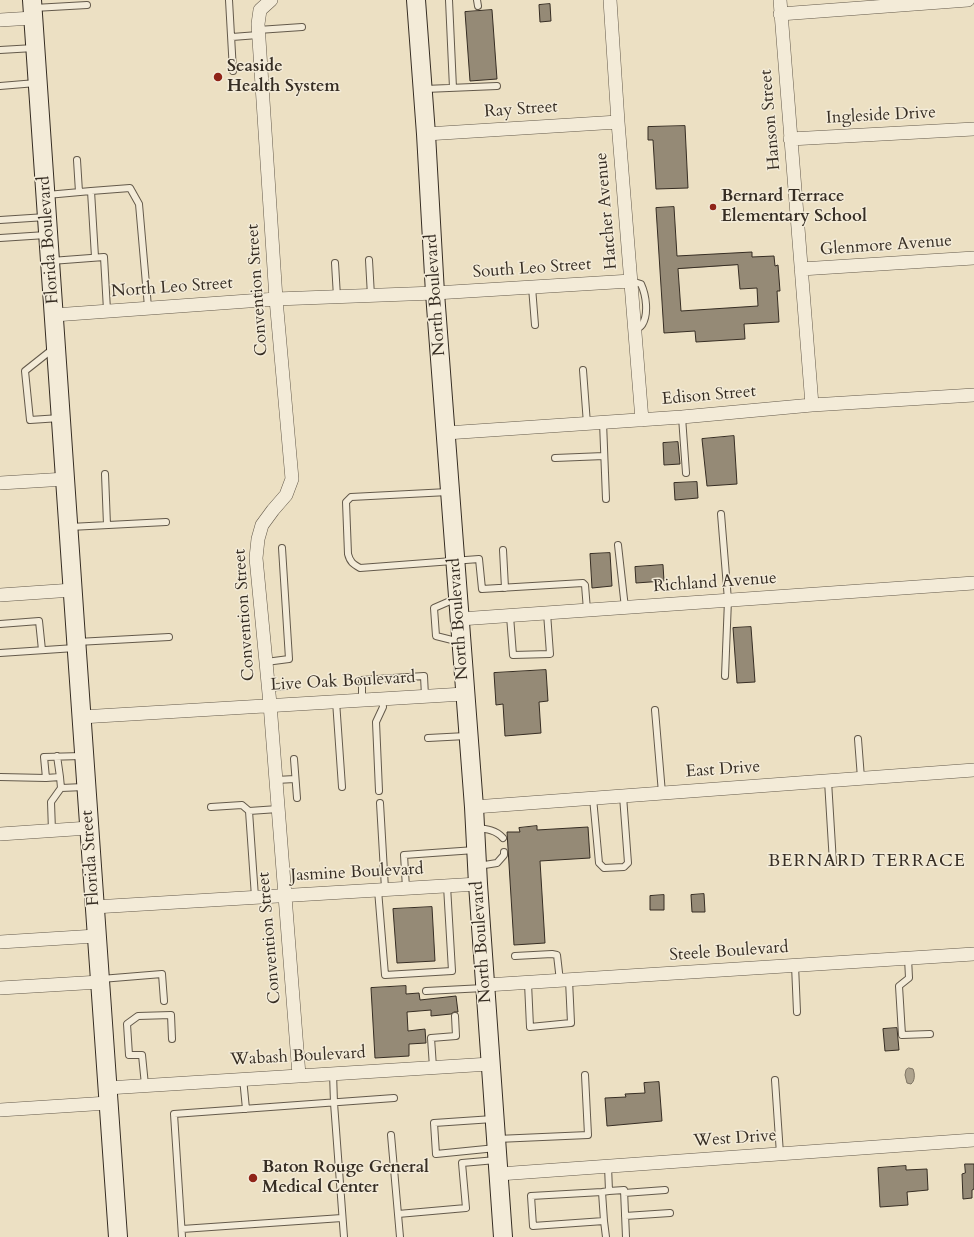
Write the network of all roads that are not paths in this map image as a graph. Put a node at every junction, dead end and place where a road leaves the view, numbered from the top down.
1 (230, 0) edge
2 (271, 0) edge
3 (416, 0) edge
4 (449, 0) edge
5 (610, 0) edge
6 (780, 0) edge
7 (968, 0) edge
8 (87, 5) dead end
9 (33, 9) edge
10 (780, 14) junction
11 (0, 20) edge
12 (302, 27) dead end
13 (258, 33) junction
14 (232, 36) junction
15 (36, 48) junction
16 (0, 50) edge
17 (234, 71) dead end
18 (38, 83) junction
19 (0, 86) edge
20 (497, 86) dead end
21 (453, 88) junction
22 (423, 89) junction
23 (618, 122) junction
24 (974, 129) edge
25 (426, 134) junction
26 (790, 139) junction
27 (77, 160) dead end
28 (91, 191) junction
29 (79, 192) junction
30 (46, 195) junction
31 (47, 216) junction
32 (0, 220) edge
33 (48, 235) junction
34 (0, 238) edge
35 (95, 257) junction
36 (974, 258) edge
37 (369, 260) dead end
38 (50, 261) junction
39 (335, 263) dead end
40 (801, 269) junction
41 (631, 281) junction
42 (532, 287) junction
43 (435, 293) junction
44 (371, 296) junction
45 (337, 297) junction
46 (276, 299) junction
47 (148, 307) junction
48 (106, 310) junction
49 (54, 314) junction
50 (535, 325) dead end
51 (56, 346) junction
52 (583, 370) dead end
53 (974, 395) edge
54 (812, 405) junction
55 (682, 417) junction
56 (61, 418) junction
57 (642, 420) junction
58 (603, 422) junction
59 (587, 424) junction
60 (446, 434) junction
61 (604, 456) junction
62 (554, 458) dead end
63 (686, 473) dead end
64 (105, 474) dead end
65 (66, 479) junction
66 (0, 483) edge
67 (451, 492) junction
68 (606, 499) dead end
69 (720, 514) dead end
70 (166, 522) dead end
71 (107, 525) junction
72 (69, 528) junction
73 (618, 545) dead end
74 (282, 548) dead end
75 (503, 550) dead end
76 (456, 561) junction
77 (974, 583) edge
78 (505, 588) junction
79 (73, 590) junction
80 (0, 595) edge
81 (458, 598) junction
82 (728, 600) junction
83 (625, 608) junction
84 (587, 610) junction
85 (547, 613) junction
86 (510, 616) junction
87 (460, 619) junction
88 (0, 624) edge
89 (169, 637) dead end
90 (461, 642) junction
91 (76, 645) junction
92 (42, 650) junction
93 (0, 653) edge
94 (266, 662) junction
95 (725, 676) dead end
96 (286, 686) dead end
97 (269, 688) junction
98 (464, 694) junction
99 (425, 696) junction
100 (382, 698) junction
101 (362, 699) junction
102 (336, 701) junction
103 (270, 704) junction
104 (655, 710) dead end
105 (81, 717) junction
106 (468, 736) junction
107 (428, 738) dead end
108 (858, 739) dead end
109 (57, 756) junction
110 (84, 756) junction
111 (294, 759) dead end
112 (974, 770) edge
113 (0, 777) edge
114 (46, 778) junction
115 (60, 778) junction
116 (295, 778) junction
117 (861, 778) junction
118 (276, 780) junction
119 (828, 781) junction
120 (86, 787) junction
121 (342, 787) dead end
122 (61, 788) junction
123 (379, 790) dead end
124 (662, 793) junction
125 (623, 796) junction
126 (297, 798) dead end
127 (593, 798) junction
128 (380, 803) dead end
129 (211, 807) dead end
130 (474, 807) junction
131 (278, 809) junction
132 (249, 811) junction
133 (89, 828) junction
134 (475, 828) junction
135 (52, 831) junction
136 (0, 834) edge
137 (503, 838) dead end
138 (504, 852) dead end
139 (476, 858) junction
140 (833, 863) dead end
141 (478, 884) junction
142 (446, 886) junction
143 (406, 888) junction
144 (382, 890) junction
145 (285, 895) junction
146 (255, 897) junction
147 (94, 907) junction
148 (96, 936) junction
149 (0, 942) edge
150 (974, 954) edge
151 (514, 956) dead end
152 (908, 958) junction
153 (795, 965) junction
154 (564, 980) junction
155 (100, 981) junction
156 (528, 983) junction
157 (486, 987) junction
158 (0, 988) edge
159 (426, 991) dead end
160 (164, 1001) dead end
161 (797, 1012) dead end
162 (454, 1016) dead end
163 (930, 1034) dead end
164 (172, 1039) dead end
165 (490, 1064) junction
166 (433, 1067) junction
167 (333, 1073) junction
168 (299, 1075) junction
169 (585, 1075) dead end
170 (242, 1078) junction
171 (775, 1080) dead end
172 (145, 1085) junction
173 (108, 1095) junction
174 (394, 1098) dead end
175 (334, 1103) junction
176 (0, 1110) edge
177 (246, 1110) junction
178 (494, 1119) junction
179 (391, 1135) dead end
180 (974, 1140) edge
181 (780, 1154) junction
182 (497, 1155) junction
183 (608, 1166) junction
184 (666, 1190) dead end
185 (609, 1191) junction
186 (602, 1192) junction
187 (624, 1193) junction
188 (670, 1213) dead end
189 (398, 1214) junction
190 (625, 1216) junction
191 (342, 1218) junction
192 (604, 1221) junction
193 (182, 1229) junction
194 (118, 1237) edge
195 (182, 1237) edge
196 (344, 1237) edge
197 (400, 1237) edge
198 (503, 1237) edge
199 (606, 1237) edge
200 (626, 1237) edge

1 - 14 lane
2 - 13 street, Convention Street
3 - 22 main road, North Boulevard
4 - 21 lane
5 - 23 street, Hatcher Avenue
6 - 10 street, Hanson Street
7 - 10 street
8 - 9 lane
9 - 11 street
9 - 15 main road, Florida Boulevard
10 - 26 street, Hanson Street
12 - 13 lane
13 - 14 lane
13 - 46 street, Convention Street
14 - 17 lane
15 - 16 lane
15 - 18 main road, Florida Boulevard
18 - 19 lane
18 - 30 main road, Florida Boulevard
20 - 21 lane
21 - 22 lane
22 - 25 main road, North Boulevard
23 - 25 street, Ray Street
23 - 41 street, Hatcher Avenue
24 - 26 street, Ingleside Drive
25 - 43 main road, North Boulevard
26 - 40 street, Hanson Street
27 - 29 lane
28 - 29 lane
28 - 35 lane
28 - 47 lane
29 - 30 lane
30 - 31 main road, Florida Boulevard
31 - 32 lane
31 - 33 main road, Florida Boulevard
33 - 34 lane
33 - 38 main road, Florida Boulevard
35 - 38 lane
35 - 48 lane
36 - 40 street, Glenmore Avenue
37 - 44 lane
38 - 49 main road, Florida Boulevard
39 - 45 lane
40 - 54 street, Hanson Street
41 - 42 street, South Leo Street
41 - 57 street, Hatcher Avenue
42 - 43 street, South Leo Street
42 - 50 lane
43 - 44 street, North Leo Street
43 - 60 main road, North Boulevard
44 - 45 street, North Leo Street
45 - 46 street, North Leo Street
46 - 47 street, North Leo Street
46 - 94 street, Convention Street
47 - 48 street, North Leo Street
48 - 49 street, North Leo Street
49 - 51 main road, Florida Boulevard
51 - 56 main road, Florida Boulevard
51 - 56 lane
52 - 59 lane
53 - 54 street, Edison Street
54 - 55 street, Edison Street
55 - 57 street, Edison Street
55 - 63 lane
56 - 65 main road, Florida Boulevard
57 - 58 street, Edison Street
58 - 59 street, Edison Street
58 - 61 lane
59 - 60 street, Edison Street
60 - 67 main road, North Boulevard
61 - 62 lane
61 - 68 lane
64 - 71 lane
65 - 66 street
65 - 72 main road, Florida Street
67 - 76 main road, North Boulevard
67 - 76 lane
69 - 82 lane
70 - 71 lane
71 - 72 lane
72 - 79 main road, Florida Street
73 - 83 lane
74 - 94 lane
75 - 78 lane
76 - 78 lane
76 - 81 main road, North Boulevard
77 - 82 street, Richland Avenue
78 - 84 lane
79 - 80 street
79 - 91 main road, Florida Street
81 - 87 main road, North Boulevard
81 - 90 lane
82 - 83 street, Richland Avenue
82 - 95 lane
83 - 84 street, Richland Avenue
84 - 85 street, Richland Avenue
85 - 86 street, Richland Avenue
85 - 86 lane
86 - 87 street, Richland Avenue
87 - 90 main road, North Boulevard
88 - 92 lane
89 - 91 lane
90 - 98 main road, North Boulevard
91 - 92 lane
91 - 105 main road, Florida Street
92 - 93 lane
94 - 97 street, Convention Street
96 - 97 lane
97 - 103 street, Convention Street
98 - 99 street, Live Oak Boulevard
98 - 106 main road, North Boulevard
99 - 100 street, Live Oak Boulevard
99 - 101 lane
100 - 101 street, Live Oak Boulevard
100 - 123 lane
101 - 102 street, Live Oak Boulevard
102 - 103 street, Live Oak Boulevard
102 - 121 lane
103 - 105 street, Live Oak Boulevard
103 - 118 street, Convention Street
104 - 124 lane
105 - 110 main road, Florida Street
106 - 107 lane
106 - 130 main road, North Boulevard
108 - 117 lane
109 - 110 lane
109 - 114 lane
109 - 115 lane
110 - 120 main road, Florida Street
111 - 116 lane
112 - 117 street, East Drive
113 - 114 lane
114 - 115 lane
115 - 122 lane
116 - 118 lane
116 - 126 lane
117 - 119 street, East Drive
118 - 131 street, Convention Street
119 - 124 street, East Drive
119 - 140 lane
120 - 122 lane
120 - 133 main road, Florida Street
122 - 135 lane
124 - 125 street, East Drive
125 - 127 street, East Drive
125 - 127 lane
127 - 130 street, East Drive
128 - 144 lane
129 - 132 lane
130 - 134 main road, North Boulevard
131 - 132 lane
131 - 145 street, Convention Street
132 - 146 lane
133 - 135 street
133 - 147 main road, Florida Street
134 - 137 lane
134 - 139 main road, North Boulevard
135 - 136 street
138 - 139 lane
139 - 141 main road, North Boulevard
139 - 143 lane
141 - 142 street, Jasmine Boulevard
141 - 157 main road, North Boulevard
142 - 143 street, Jasmine Boulevard
142 - 144 lane
143 - 144 street, Jasmine Boulevard
144 - 145 street, Jasmine Boulevard
145 - 146 street, Jasmine Boulevard
145 - 168 street, Convention Street
146 - 147 street, Jasmine Boulevard
147 - 148 main road, Florida Street
148 - 149 street
148 - 155 main road, Florida Street
150 - 152 street, Steele Boulevard
151 - 154 lane
152 - 153 street, Steele Boulevard
152 - 163 lane
153 - 154 street, Steele Boulevard
153 - 161 lane
154 - 156 street, Steele Boulevard
154 - 156 lane
155 - 158 street
155 - 160 lane
155 - 173 main road, Florida Street
156 - 157 street, Steele Boulevard
157 - 159 lane
157 - 165 main road, North Boulevard
162 - 166 lane
164 - 172 lane
165 - 166 street, Wabash Boulevard
165 - 178 main road, North Boulevard
166 - 167 street, Wabash Boulevard
167 - 168 street, Wabash Boulevard
167 - 175 lane
168 - 170 street, Wabash Boulevard
169 - 182 lane
170 - 172 street, Wabash Boulevard
170 - 177 lane
171 - 181 lane
172 - 173 street, Wabash Boulevard
173 - 176 street, Wabash Boulevard
173 - 194 main road, Florida Street
174 - 175 lane
175 - 177 lane
175 - 191 lane
177 - 193 lane
178 - 182 main road, North Boulevard
178 - 182 lane
179 - 189 lane
180 - 181 street, West Drive
181 - 183 street, West Drive
182 - 183 street, West Drive
182 - 189 lane
182 - 198 main road, North Boulevard
183 - 185 lane
184 - 187 lane
185 - 186 lane
185 - 187 lane
186 - 192 lane
186 - 192 lane
187 - 190 lane
188 - 190 lane
189 - 197 lane
190 - 200 lane
191 - 193 lane
191 - 196 lane
192 - 199 lane
193 - 195 lane

